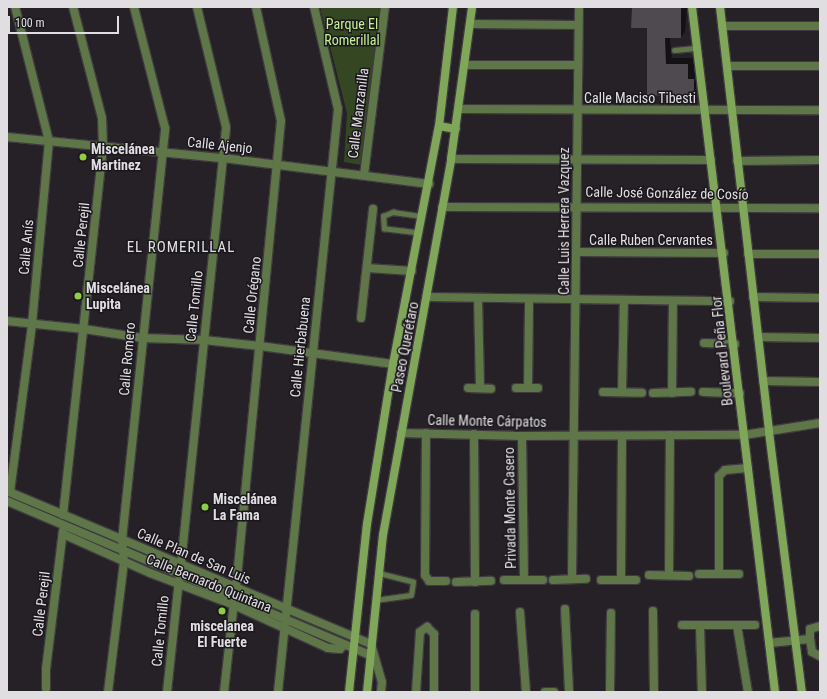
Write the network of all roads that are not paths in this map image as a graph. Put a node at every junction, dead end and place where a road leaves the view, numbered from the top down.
1 (15, 7) edge
2 (73, 7) edge
3 (134, 7) edge
4 (197, 7) edge
5 (256, 7) edge
6 (314, 7) edge
7 (385, 7) edge
8 (453, 7) edge
9 (472, 7) edge
10 (579, 7) edge
11 (692, 7) edge
12 (720, 7) edge
13 (470, 24) junction
14 (578, 25) junction
15 (722, 26) junction
16 (820, 26) edge
17 (698, 48) junction
18 (674, 50) dead end
19 (465, 65) junction
20 (578, 65) junction
21 (727, 66) junction
22 (820, 66) edge
23 (459, 109) junction
24 (820, 110) edge
25 (578, 111) junction
26 (705, 112) junction
27 (732, 112) junction
28 (439, 126) junction
29 (456, 129) junction
30 (7, 137) edge
31 (49, 141) junction
32 (103, 146) junction
33 (163, 153) junction
34 (223, 158) junction
35 (578, 159) junction
36 (451, 160) junction
37 (711, 160) junction
38 (820, 160) edge
39 (737, 161) junction
40 (278, 165) junction
41 (332, 171) junction
42 (364, 175) junction
43 (429, 184) junction
44 (577, 205) junction
45 (442, 207) junction
46 (718, 207) junction
47 (742, 207) junction
48 (820, 208) edge
49 (373, 209) dead end
50 (423, 216) junction
51 (419, 233) junction
52 (577, 252) junction
53 (724, 253) junction
54 (748, 254) junction
55 (820, 254) edge
56 (367, 268) junction
57 (412, 271) junction
58 (754, 296) junction
59 (428, 297) junction
60 (478, 298) junction
61 (820, 298) edge
62 (529, 299) junction
63 (577, 299) junction
64 (624, 300) junction
65 (730, 301) junction
66 (673, 302) junction
67 (361, 318) dead end
68 (7, 322) edge
69 (32, 324) junction
70 (84, 329) junction
71 (758, 337) junction
72 (142, 338) junction
73 (820, 338) edge
74 (204, 340) junction
75 (704, 343) dead end
76 (735, 344) junction
77 (260, 346) junction
78 (313, 354) junction
79 (393, 364) junction
80 (763, 381) junction
81 (820, 382) edge
82 (528, 387) junction
83 (468, 388) dead end
84 (480, 388) junction
85 (516, 388) dead end
86 (538, 388) dead end
87 (491, 389) dead end
88 (603, 392) dead end
89 (622, 392) junction
90 (692, 392) dead end
91 (703, 392) dead end
92 (740, 392) junction
93 (642, 393) dead end
94 (653, 393) dead end
95 (672, 393) junction
96 (820, 423) edge
97 (769, 432) junction
98 (402, 433) junction
99 (426, 434) junction
100 (474, 434) junction
101 (573, 435) junction
102 (670, 435) junction
103 (744, 435) junction
104 (522, 436) junction
105 (622, 436) junction
106 (748, 468) junction
107 (8, 492) edge
108 (7, 501) edge
109 (63, 520) junction
110 (63, 534) junction
111 (122, 540) junction
112 (123, 550) junction
113 (124, 562) junction
114 (181, 564) junction
115 (378, 572) junction
116 (180, 573) junction
117 (700, 574) dead end
118 (719, 574) junction
119 (739, 574) dead end
120 (649, 575) dead end
121 (669, 575) junction
122 (689, 576) dead end
123 (572, 579) junction
124 (586, 579) dead end
125 (504, 580) dead end
126 (524, 580) junction
127 (543, 580) dead end
128 (553, 580) dead end
129 (601, 580) dead end
130 (621, 580) junction
131 (636, 580) dead end
132 (446, 581) dead end
133 (491, 581) dead end
134 (456, 582) dead end
135 (475, 582) junction
136 (178, 584) junction
137 (236, 588) junction
138 (375, 600) junction
139 (234, 601) junction
140 (287, 609) junction
141 (565, 609) dead end
142 (653, 611) dead end
143 (520, 612) dead end
144 (611, 613) dead end
145 (475, 614) dead end
146 (286, 619) junction
147 (682, 625) dead end
148 (737, 625) junction
149 (755, 625) dead end
150 (700, 626) junction
151 (820, 626) edge
152 (284, 628) junction
153 (353, 637) junction
154 (810, 639) junction
155 (796, 640) junction
156 (769, 643) junction
157 (371, 644) junction
158 (348, 647) junction
159 (370, 655) junction
160 (820, 656) edge
161 (46, 688) dead end
162 (108, 692) edge
163 (167, 692) edge
164 (224, 692) edge
165 (278, 692) edge
166 (349, 692) edge
167 (367, 692) edge
168 (381, 692) edge
169 (416, 692) edge
170 (434, 692) edge
171 (475, 692) edge
172 (526, 692) edge
173 (545, 692) edge
174 (554, 692) edge
175 (569, 692) edge
176 (610, 692) edge
177 (654, 692) edge
178 (702, 692) edge
179 (748, 692) edge
180 (775, 692) edge
181 (802, 692) edge

1 - 31 street, Calle Anís
2 - 32 street, Calle Perejil
3 - 33 street, Calle Romero
4 - 34 street, Calle Tomillo
5 - 40 street, Calle Orégano
6 - 41 street, Calle Hierbabuena
7 - 42 street, Calle Manzanilla
8 - 28 main road, Paseo Querétaro
9 - 13 main road, Paseo Querétaro
10 - 14 street, Calle Luis Herrera Vazquez
11 - 17 main road, Boulevard Peña Flor
12 - 15 main road
13 - 14 street
13 - 19 main road, Paseo Querétaro
14 - 20 street, Calle Luis Herrera Vazquez
15 - 16 street
15 - 21 main road
17 - 18 lane
17 - 26 main road, Boulevard Peña Flor
19 - 20 street
19 - 23 main road, Paseo Querétaro
20 - 25 street, Calle Luis Herrera Vazquez
21 - 22 street
21 - 27 main road
23 - 25 street, Calle Maciso Tibesti
23 - 29 main road, Paseo Querétaro
24 - 27 street, Calle Maciso Tibesti
25 - 26 street, Calle Maciso Tibesti
25 - 35 street, Calle Luis Herrera Vazquez
26 - 27 street, Calle Maciso Tibesti
26 - 37 main road, Boulevard Peña Flor
27 - 39 main road
28 - 29 main road
28 - 43 main road, Paseo Querétaro
29 - 36 main road, Paseo Querétaro
30 - 31 street, Calle Ajenjo
31 - 32 street, Calle Ajenjo
31 - 69 street, Calle Anís
32 - 33 street, Calle Ajenjo
32 - 70 street, Calle Perejil
33 - 34 street, Calle Ajenjo
33 - 72 street, Calle Romero
34 - 40 street, Calle Ajenjo
34 - 74 street, Calle Tomillo
35 - 36 street
35 - 37 street
35 - 44 street, Calle Luis Herrera Vazquez
36 - 45 main road, Paseo Querétaro
37 - 46 main road, Boulevard Peña Flor
38 - 39 street
39 - 47 main road
40 - 41 street, Calle Ajenjo
40 - 77 street, Calle Orégano
41 - 42 street, Calle Ajenjo
41 - 78 street, Calle Hierbabuena
42 - 43 street, Calle Ajenjo
43 - 50 main road, Paseo Querétaro
44 - 45 street, Calle José González de Cosío
44 - 46 street, Calle José González de Cosío
44 - 52 street, Calle Luis Herrera Vazquez
45 - 59 main road, Paseo Querétaro
46 - 47 street, Calle José González de Cosío
46 - 53 main road, Boulevard Peña Flor
47 - 48 street, Calle José González de Cosío
47 - 54 main road
49 - 56 street
50 - 51 main road, Paseo Querétaro
50 - 51 lane
51 - 57 main road, Paseo Querétaro
52 - 53 street, Calle Ruben Cervantes
52 - 63 street, Calle Luis Herrera Vazquez
53 - 65 main road, Boulevard Peña Flor
54 - 55 street
54 - 58 main road
56 - 57 street
56 - 67 street
57 - 79 main road, Paseo Querétaro
58 - 61 street
58 - 71 main road
59 - 60 street
59 - 98 main road, Paseo Querétaro
60 - 62 street
60 - 84 street
62 - 63 street
62 - 82 street
63 - 64 street
63 - 101 street, Calle Luis Herrera Vazquez
64 - 66 street
64 - 89 street
65 - 66 street
65 - 76 main road, Boulevard Peña Flor
66 - 95 street
68 - 69 street
69 - 70 street
69 - 107 street, Calle Anís
70 - 72 street
70 - 109 street, Calle Perejil
71 - 73 street
71 - 80 main road
72 - 74 street
72 - 111 street, Calle Romero
74 - 77 street
74 - 114 street, Calle Tomillo
75 - 76 street
76 - 92 main road, Boulevard Peña Flor
77 - 78 street
77 - 137 street, Calle Orégano
78 - 79 street
78 - 140 street, Calle Hierbabuena
79 - 153 main road, Paseo Querétaro
80 - 81 street
80 - 97 main road
82 - 85 street
82 - 86 street
83 - 84 street
84 - 87 street
88 - 89 street
89 - 93 street
90 - 95 street
91 - 92 street
92 - 103 main road, Boulevard Peña Flor
94 - 95 street
96 - 97 street, Calle Monte Cárpatos
97 - 103 street, Calle Monte Cárpatos
97 - 155 main road
98 - 99 street, Calle Monte Cárpatos
98 - 115 main road, Paseo Querétaro
99 - 100 street, Calle Monte Cárpatos
99 - 132 street
100 - 104 street, Calle Monte Cárpatos
100 - 135 street
101 - 104 street, Calle Monte Cárpatos
101 - 105 street, Calle Monte Cárpatos
101 - 123 street
102 - 103 street, Calle Monte Cárpatos
102 - 105 street, Calle Monte Cárpatos
102 - 121 street
103 - 106 main road, Boulevard Peña Flor
104 - 126 street, Privada Monte Casero
105 - 130 street
106 - 118 street
106 - 156 main road, Boulevard Peña Flor
107 - 109 street, Calle Plan de San Luis
108 - 109 street, Calle Plan de San Luis
109 - 110 street, Calle Perejil
109 - 111 street, Calle Plan de San Luis
109 - 112 street, Calle Plan de San Luis
110 - 113 street, Calle Bernardo Quintana
110 - 161 street, Calle Perejil
111 - 112 street, Calle Romero
111 - 114 street, Calle Plan de San Luis
112 - 113 street, Calle Romero
112 - 116 street, Calle Plan de San Luis
113 - 136 street, Calle Bernardo Quintana
113 - 162 street, Calle Romero
114 - 137 street, Calle Plan de San Luis
115 - 138 main road, Paseo Querétaro
115 - 138 lane
116 - 136 street, Calle Tomillo
116 - 139 street, Calle Plan de San Luis
117 - 118 street
118 - 119 street
120 - 121 street
121 - 122 street
123 - 124 street
123 - 128 street
125 - 126 street, Privada Monte Casero
126 - 127 street, Privada Monte Casero
129 - 130 street
130 - 131 street
133 - 135 street
134 - 135 street
136 - 139 street, Calle Bernardo Quintana
136 - 163 street, Calle Tomillo
137 - 140 street, Calle Plan de San Luis
138 - 157 main road, Paseo Querétaro
139 - 146 street, Calle Plan de San Luis
139 - 152 street, Calle Bernardo Quintana
139 - 164 street
140 - 146 street, Calle Hierbabuena
140 - 153 street, Calle Plan de San Luis
141 - 175 street
142 - 177 street
143 - 172 street
144 - 176 street
145 - 171 street
146 - 152 street, Calle Hierbabuena
146 - 158 street, Calle Plan de San Luis
147 - 150 street
148 - 149 street
148 - 150 street
148 - 179 street
150 - 178 street
151 - 154 street
152 - 158 street, Calle Bernardo Quintana
152 - 165 street, Calle Hierbabuena
153 - 157 street, Calle Plan de San Luis
153 - 158 main road, Paseo Querétaro
154 - 155 street
154 - 160 street
155 - 156 street
155 - 181 main road
156 - 180 main road, Boulevard Peña Flor
157 - 159 main road, Paseo Querétaro
157 - 168 street
158 - 159 street, Calle Plan de San Luis
158 - 166 main road, Paseo Querétaro
159 - 167 main road, Paseo Querétaro
169 - 170 street
173 - 174 street

